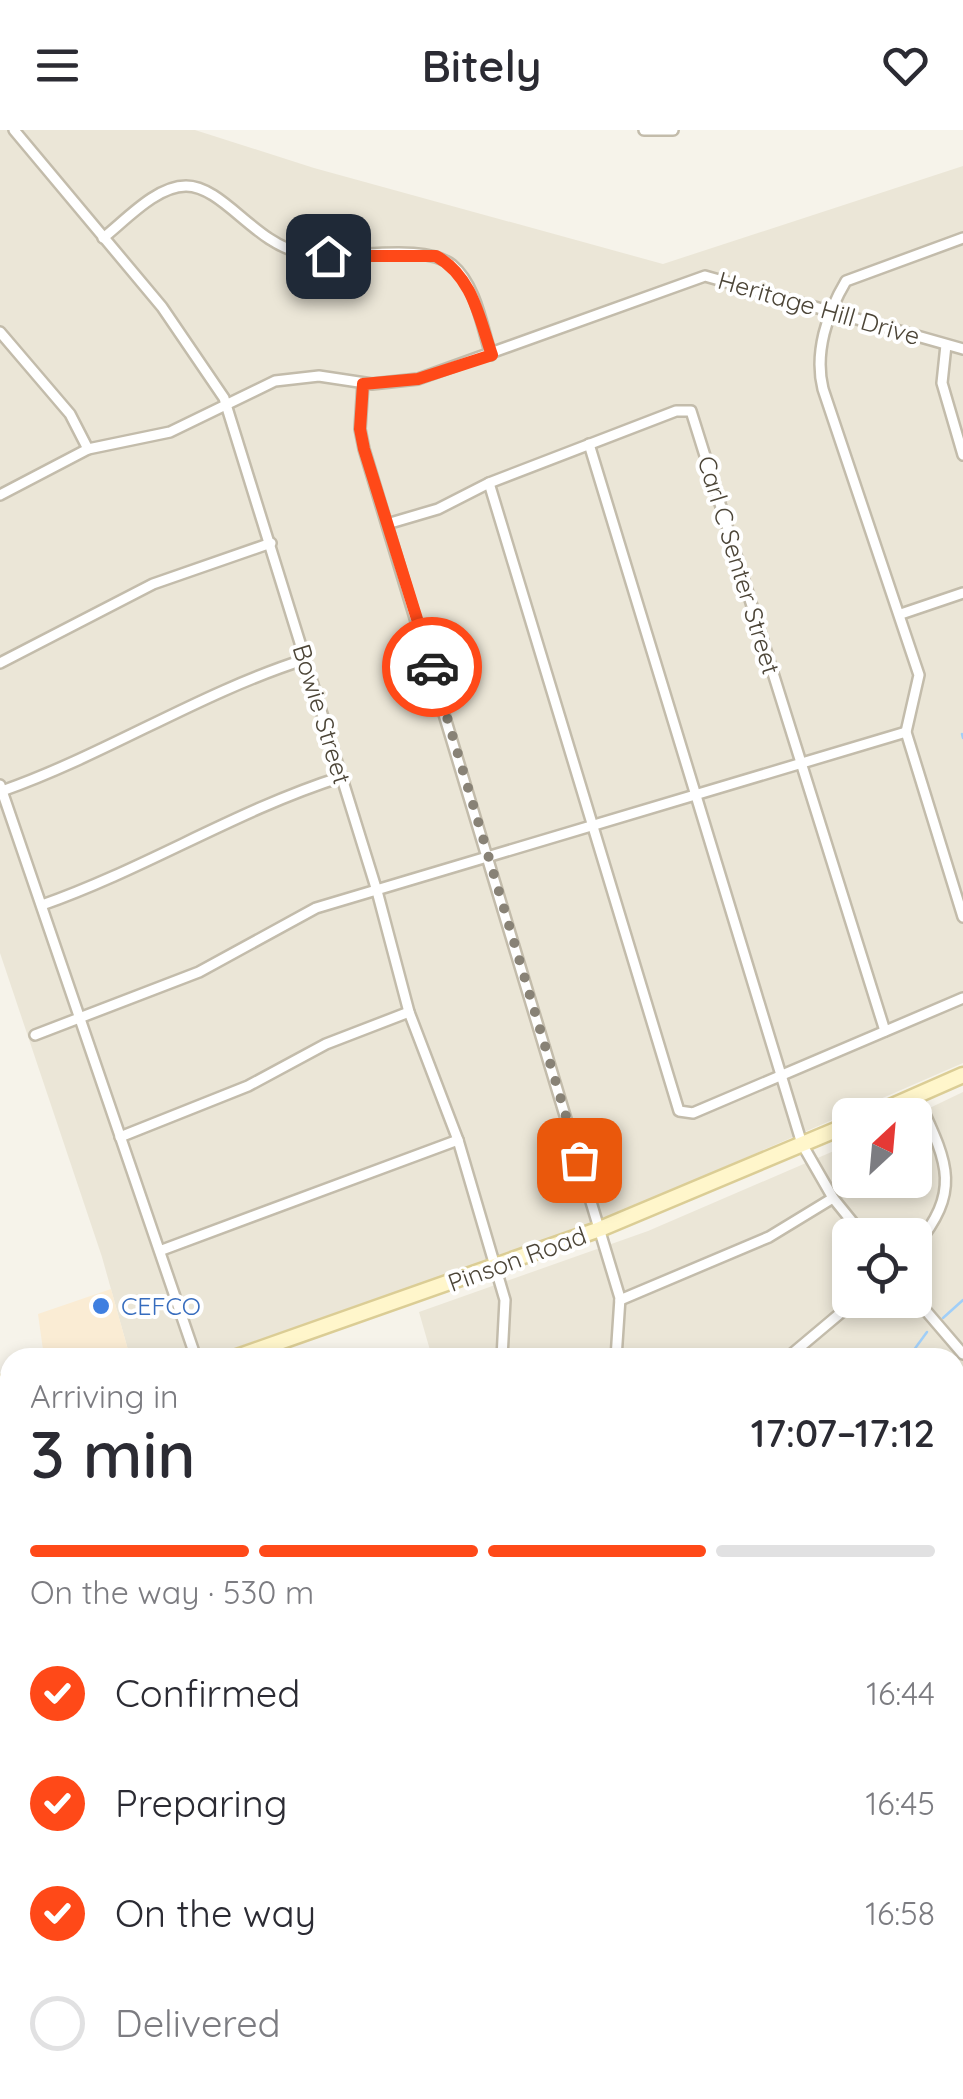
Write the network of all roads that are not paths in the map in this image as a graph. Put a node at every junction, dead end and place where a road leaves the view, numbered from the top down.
1 (14, 130) edge
2 (644, 130) edge
3 (673, 130) edge
4 (103, 238) junction
5 (963, 238) edge
6 (832, 310) junction
7 (0, 332) edge
8 (8, 342) junction
9 (946, 345) junction
10 (963, 349) edge
11 (0, 350) edge
12 (492, 355) junction
13 (363, 384) junction
14 (226, 402) junction
15 (590, 444) junction
16 (88, 449) junction
17 (963, 455) edge
18 (489, 482) junction
19 (0, 496) edge
20 (388, 524) junction
21 (271, 542) junction
22 (963, 593) edge
23 (901, 614) junction
24 (306, 660) junction
25 (0, 663) edge
26 (906, 732) junction
27 (801, 765) junction
28 (342, 777) junction
29 (1, 788) edge
30 (697, 795) junction
31 (594, 828) junction
32 (488, 858) junction
33 (377, 891) junction
34 (42, 905) junction
35 (963, 917) edge
36 (963, 998) edge
37 (409, 1012) junction
38 (80, 1020) junction
39 (885, 1031) junction
40 (35, 1035) dead end
41 (963, 1074) edge
42 (783, 1077) junction
43 (917, 1096) junction
44 (912, 1098) edge
45 (832, 1132) edge
46 (120, 1138) junction
47 (458, 1140) junction
48 (802, 1144) junction
49 (832, 1198) junction
50 (848, 1218) edge
51 (932, 1228) edge
52 (600, 1229) junction
53 (162, 1250) junction
54 (494, 1267) junction
55 (620, 1300) junction
56 (835, 1318) edge
57 (932, 1318) edge
58 (193, 1348) edge
59 (263, 1348) edge
60 (503, 1348) edge
61 (617, 1348) edge
62 (799, 1348) edge
63 (958, 1348) edge

1 - 4 street, Bowie Street
2 - 3 street
4 - 12 street
4 - 14 street, Bowie Street
5 - 6 street
6 - 9 street, Heritage Hill Drive
6 - 12 street, Heritage Hill Drive
6 - 23 street
7 - 8 street
8 - 11 street
8 - 16 street
9 - 10 street, Heritage Hill Drive
9 - 17 street
12 - 13 street, Heritage Hill Drive
13 - 14 street, Heritage Hill Drive
13 - 20 street
14 - 16 street, Heritage Hill Drive
14 - 21 street, Bowie Street
15 - 18 street, Carl C Senter Street
15 - 27 street, Carl C Senter Street
15 - 30 street
16 - 19 street, Heritage Hill Drive
18 - 20 street, Carl C Senter Street
18 - 31 street
20 - 32 street
21 - 24 street, Bowie Street
21 - 25 street
22 - 23 street
23 - 26 street
24 - 28 street, Bowie Street
24 - 29 street
26 - 27 street
26 - 35 street
27 - 30 street
27 - 39 street, Carl C Senter Street
28 - 33 street, Bowie Street
28 - 34 street
29 - 34 street
30 - 31 street
30 - 42 street
31 - 32 street
31 - 42 street
32 - 33 street
32 - 52 street
33 - 37 street, Bowie Street
33 - 38 street
34 - 38 street
36 - 39 street
37 - 46 street
37 - 47 street, Bowie Street
38 - 40 street
38 - 46 street
39 - 42 street
41 - 43 main road
42 - 48 street
43 - 44 main road
43 - 51 street
45 - 48 main road, Pinson Road
46 - 53 street
47 - 53 street
47 - 54 street, Bowie Street
48 - 49 street
48 - 52 main road, Pinson Road
49 - 50 street
49 - 55 street
52 - 54 main road, Pinson Road
52 - 55 street
53 - 58 street
54 - 59 main road, Pinson Road
54 - 60 street, Bowie Street
55 - 61 street
56 - 62 street
57 - 63 street

